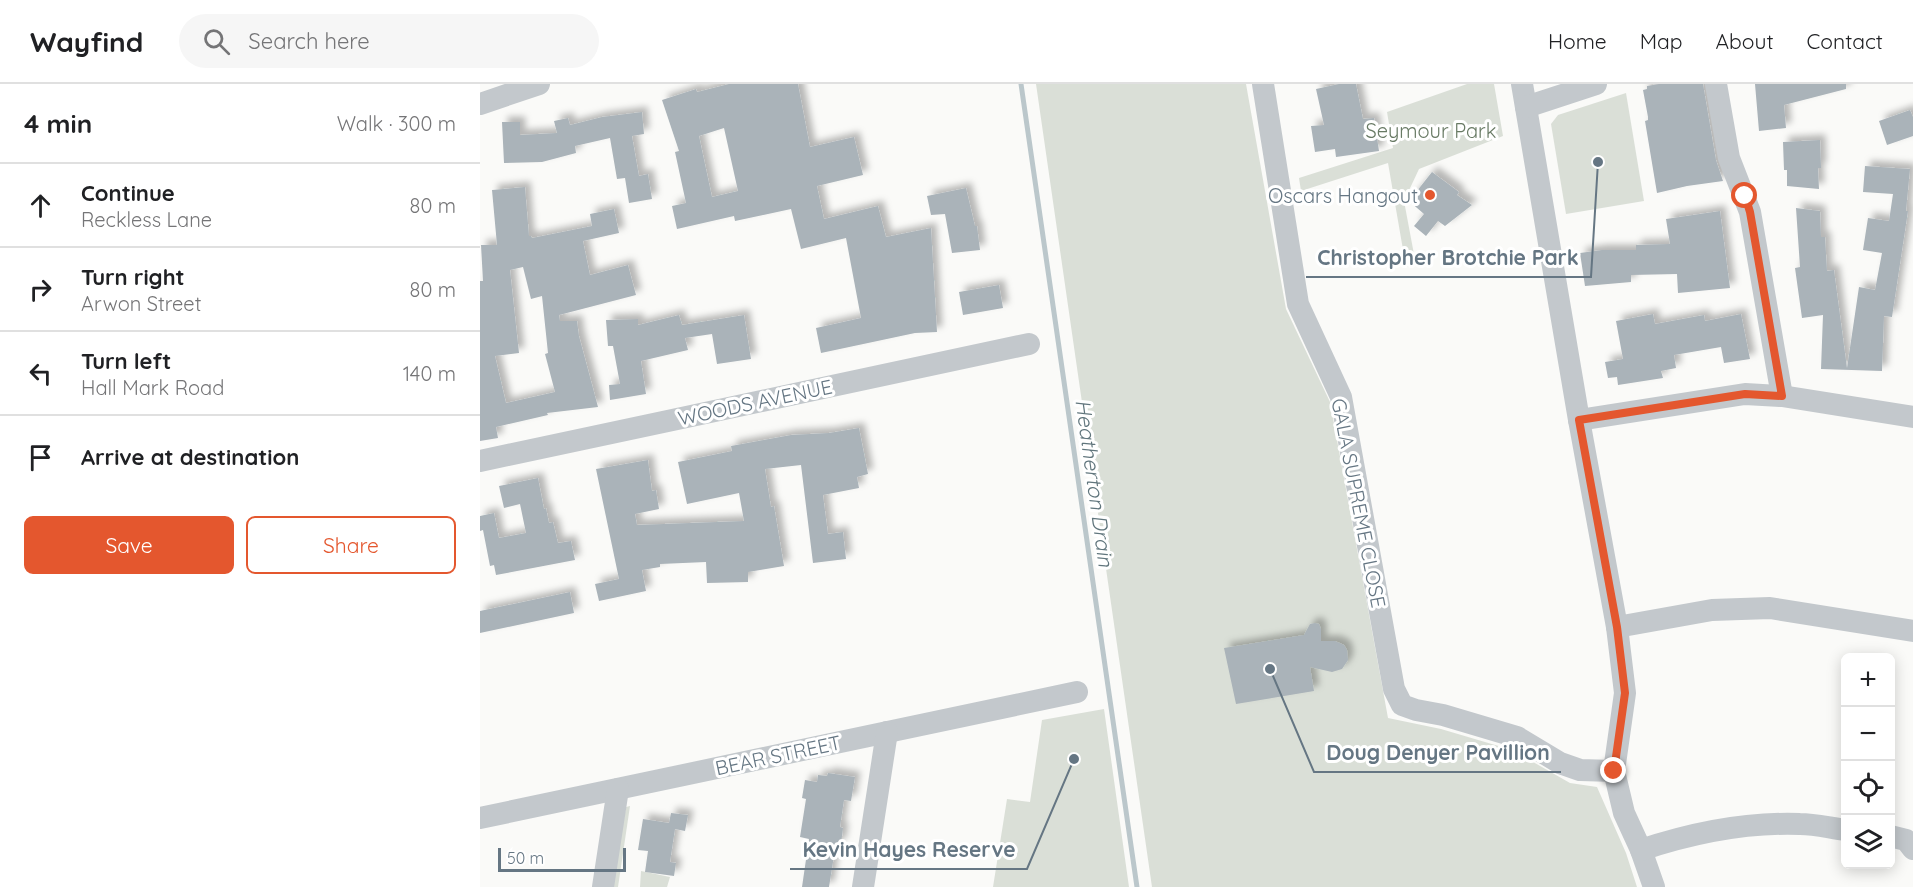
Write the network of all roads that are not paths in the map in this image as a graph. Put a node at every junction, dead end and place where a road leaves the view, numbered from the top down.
1 (483, 84) edge
2 (539, 84) edge
3 (1263, 84) edge
4 (1522, 84) edge
5 (1596, 84) edge
6 (1716, 84) edge
7 (480, 101) edge
8 (1526, 107) junction
9 (1029, 344) dead end
10 (1782, 396) junction
11 (1912, 411) edge
12 (1579, 420) junction
13 (480, 461) edge
14 (1617, 627) junction
15 (1913, 631) edge
16 (1077, 692) dead end
17 (887, 732) junction
18 (1614, 771) junction
19 (618, 789) junction
20 (480, 818) edge
21 (1841, 829) edge
22 (1895, 837) edge
23 (1913, 849) edge
24 (1641, 850) junction
25 (603, 887) edge
26 (863, 887) edge
27 (1654, 887) edge

1 - 7 street
2 - 7 street
3 - 18 street, GALA SUPREME CLOSE
4 - 8 street
5 - 8 street
6 - 10 street
8 - 12 street
9 - 13 street, WOODS AVENUE
10 - 11 street
10 - 12 street
12 - 14 street
14 - 15 street
14 - 18 street
16 - 17 street, BEAR STREET
17 - 19 street, BEAR STREET
17 - 26 street
18 - 24 street
19 - 20 street, BEAR STREET
19 - 25 street
21 - 24 street
22 - 23 street
24 - 27 street

